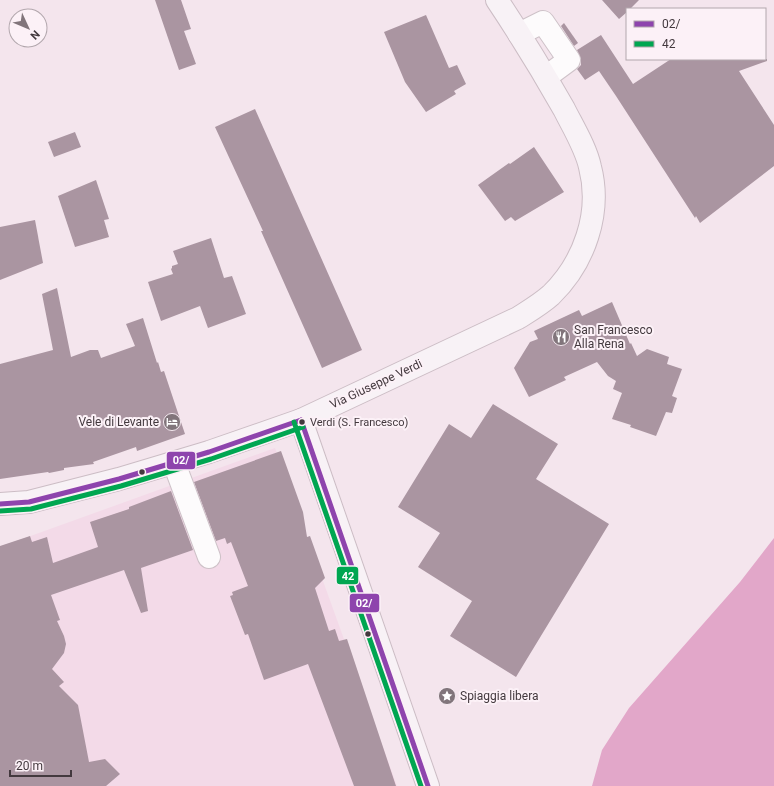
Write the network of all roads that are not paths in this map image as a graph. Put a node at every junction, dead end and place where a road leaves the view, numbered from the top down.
1 (497, 0) edge
2 (301, 420) junction
3 (174, 463) junction
4 (0, 504) edge
5 (209, 558) dead end
6 (428, 786) edge

1 - 2 main road, Via Giuseppe Verdi
2 - 3 main road, Via Giuseppe Verdi
2 - 6 main road
3 - 4 main road, Via Giuseppe Verdi
3 - 5 lane

